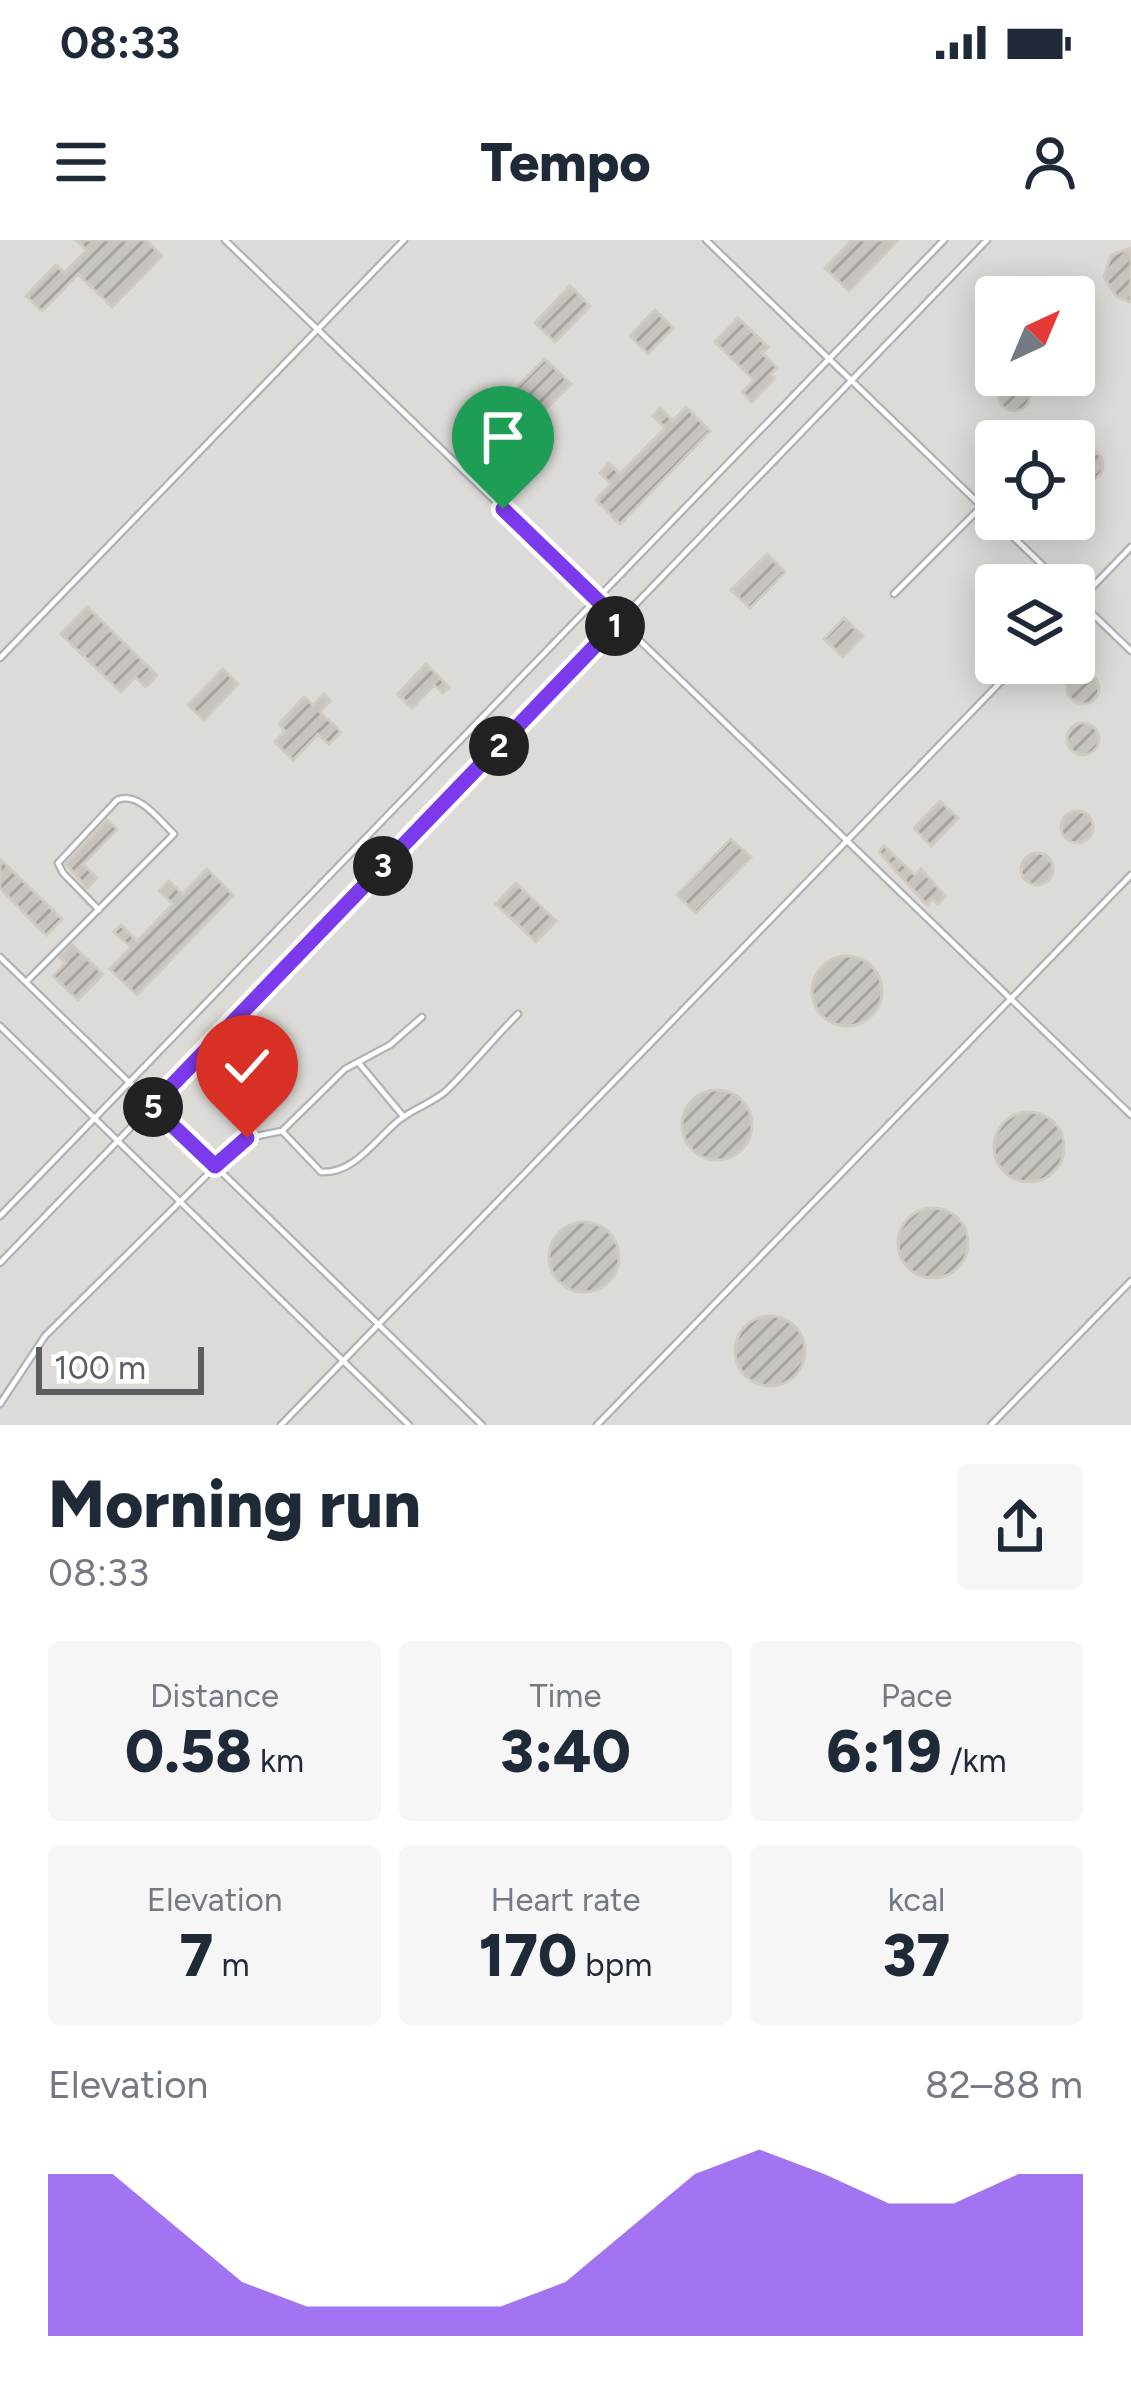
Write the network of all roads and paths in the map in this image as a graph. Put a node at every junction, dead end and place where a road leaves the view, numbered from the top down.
1 (225, 240) edge
2 (404, 240) edge
3 (706, 240) edge
4 (944, 240) edge
5 (987, 240) edge
6 (318, 329) junction
7 (830, 358) junction
8 (852, 380) junction
9 (975, 499) edge
10 (975, 513) edge
11 (1017, 540) edge
12 (1131, 547) edge
13 (1041, 564) edge
14 (1095, 582) edge
15 (894, 594) dead end
16 (596, 599) junction
17 (1095, 618) edge
18 (619, 621) junction
19 (1131, 651) edge
20 (0, 658) edge
21 (998, 684) edge
22 (845, 842) junction
23 (1131, 875) edge
24 (98, 910) junction
25 (0, 957) edge
26 (26, 982) junction
27 (1011, 999) junction
28 (518, 1014) dead end
29 (422, 1017) dead end
30 (0, 1026) edge
31 (358, 1062) junction
32 (128, 1083) junction
33 (152, 1106) junction
34 (1131, 1115) edge
35 (403, 1116) junction
36 (95, 1118) junction
37 (282, 1131) junction
38 (118, 1141) junction
39 (215, 1166) junction
40 (179, 1200) junction
41 (0, 1216) edge
42 (0, 1264) edge
43 (1131, 1281) edge
44 (379, 1323) junction
45 (342, 1361) junction
46 (0, 1404) edge
47 (608, 1415) junction
48 (280, 1425) edge
49 (409, 1425) edge
50 (482, 1425) edge
51 (598, 1425) edge
52 (618, 1425) edge
53 (991, 1425) edge

1 - 6 lane
2 - 6 lane
3 - 7 lane
4 - 7 lane
5 - 8 lane
6 - 16 lane
6 - 20 lane
7 - 8 lane
7 - 16 lane
8 - 9 lane
8 - 18 lane
10 - 15 lane
11 - 13 lane
12 - 14 lane
16 - 18 lane
16 - 32 lane
17 - 19 lane
18 - 22 lane
18 - 33 lane
21 - 22 lane
22 - 27 lane
22 - 44 lane
23 - 27 lane
24 - 24 lane
24 - 26 lane
25 - 26 lane
26 - 32 lane
27 - 34 lane
27 - 47 lane
28 - 35 lane
29 - 31 lane
30 - 36 lane
31 - 35 lane
31 - 37 lane
32 - 33 lane
32 - 36 lane
33 - 38 lane
33 - 39 lane
35 - 37 lane
36 - 38 lane
36 - 41 lane
37 - 39 lane
38 - 40 lane
38 - 42 lane
39 - 40 lane
39 - 44 lane
40 - 45 lane
40 - 46 lane
43 - 53 lane
44 - 45 lane
44 - 50 lane
45 - 48 lane
45 - 49 lane
47 - 51 lane
47 - 52 lane

